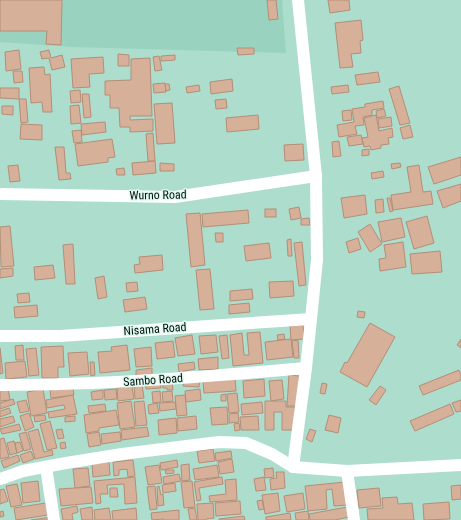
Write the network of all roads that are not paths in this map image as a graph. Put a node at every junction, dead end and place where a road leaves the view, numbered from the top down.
1 (298, 0) edge
2 (316, 176) junction
3 (0, 194) edge
4 (311, 319) junction
5 (0, 336) edge
6 (306, 368) junction
7 (0, 385) edge
8 (461, 465) edge
9 (46, 467) junction
10 (293, 467) junction
11 (347, 471) junction
12 (0, 479) edge
13 (54, 520) edge
14 (354, 520) edge

1 - 2 street
2 - 3 street, Wurno Road
2 - 4 street
4 - 5 street, Nisama Road
4 - 6 street
6 - 7 street, Sambo Road
6 - 10 street
8 - 11 street
9 - 10 street
9 - 12 street
9 - 13 street
10 - 11 street
11 - 14 street

